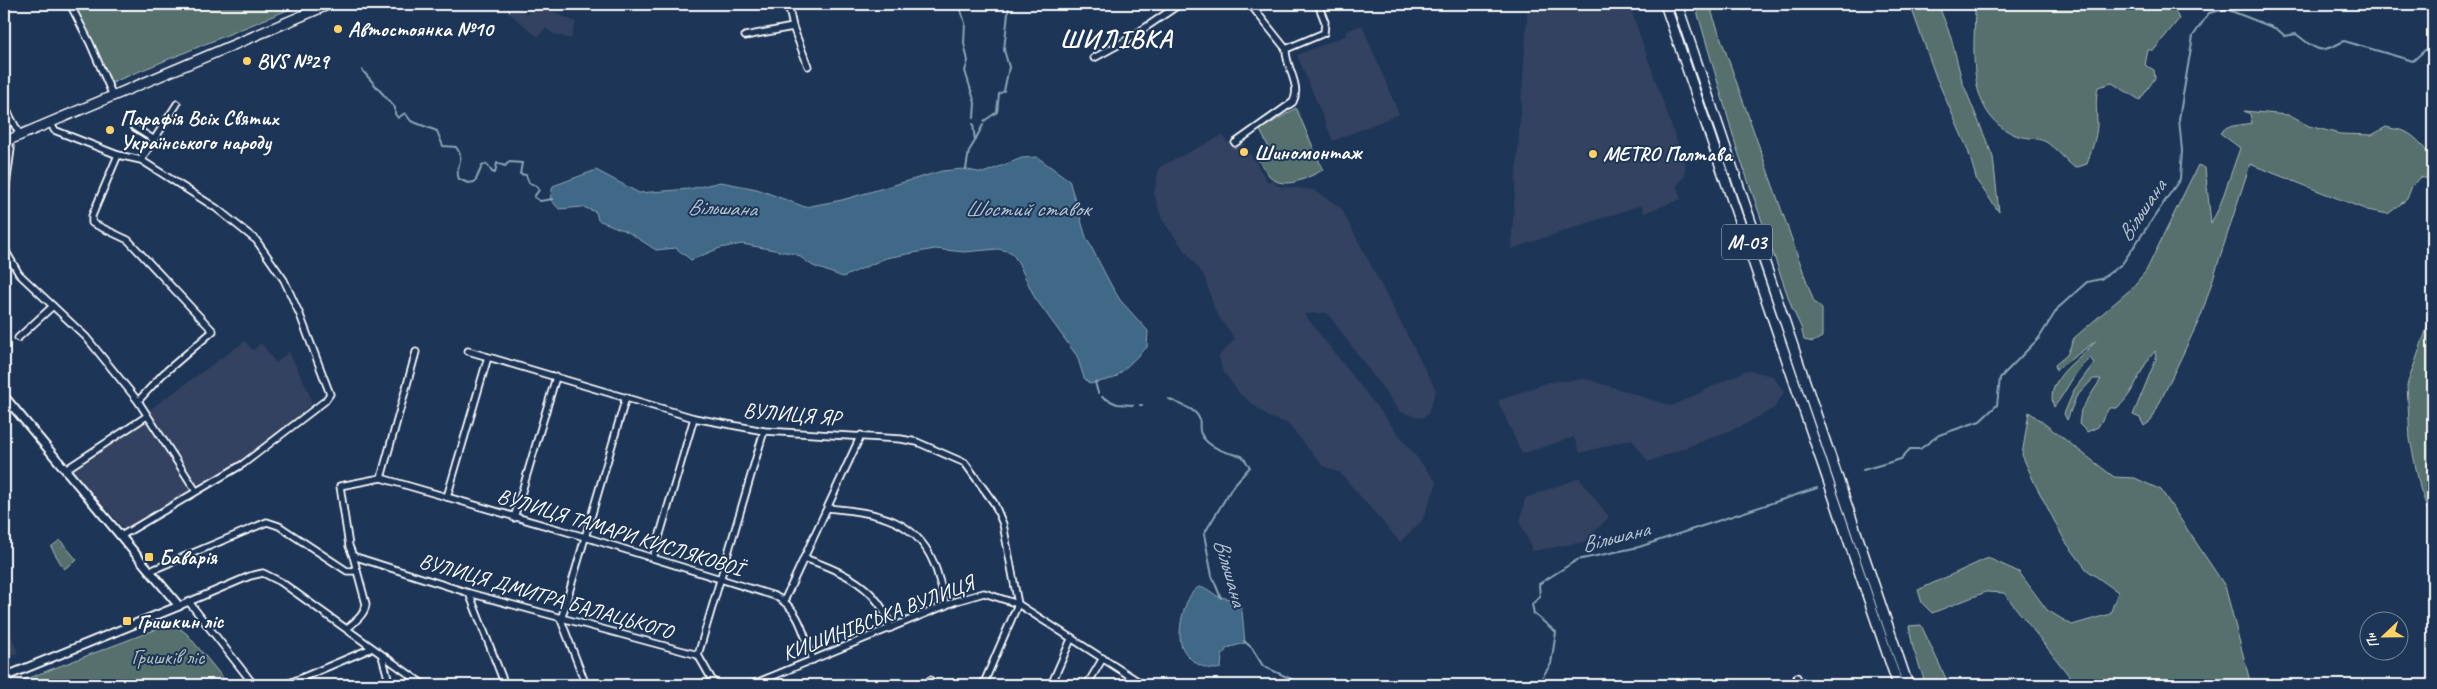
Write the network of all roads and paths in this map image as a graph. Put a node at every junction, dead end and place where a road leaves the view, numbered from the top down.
1 (70, 4) edge
2 (330, 4) edge
3 (788, 4) edge
4 (1180, 4) edge
5 (1250, 4) edge
6 (1318, 4) edge
7 (1665, 4) edge
8 (1677, 4) edge
9 (1740, 4) edge
10 (1752, 4) edge
11 (793, 27) junction
12 (745, 36) dead end
13 (1286, 49) junction
14 (1094, 58) dead end
15 (808, 66) dead end
16 (113, 96) junction
17 (177, 104) dead end
18 (4, 105) edge
19 (51, 122) junction
20 (134, 127) dead end
21 (20, 135) junction
22 (153, 139) junction
23 (6, 141) edge
24 (1235, 143) dead end
25 (118, 154) junction
26 (141, 160) junction
27 (4, 201) edge
28 (4, 248) edge
29 (53, 306) junction
30 (18, 338) dead end
31 (468, 351) dead end
32 (416, 352) dead end
33 (488, 357) junction
34 (556, 377) junction
35 (4, 396) edge
36 (626, 397) junction
37 (138, 401) junction
38 (147, 416) junction
39 (694, 418) junction
40 (764, 431) junction
41 (862, 435) junction
42 (65, 470) junction
43 (381, 478) junction
44 (196, 491) junction
45 (447, 496) junction
46 (828, 508) junction
47 (514, 518) junction
48 (121, 536) junction
49 (585, 537) junction
50 (353, 556) junction
51 (654, 558) junction
52 (804, 558) junction
53 (150, 571) junction
54 (357, 571) junction
55 (719, 578) junction
56 (168, 592) junction
57 (469, 593) junction
58 (784, 601) junction
59 (189, 602) junction
60 (1018, 604) junction
61 (179, 606) junction
62 (945, 606) junction
63 (166, 612) junction
64 (561, 620) junction
65 (891, 628) junction
66 (346, 629) junction
67 (1072, 637) junction
68 (372, 648) junction
69 (382, 655) junction
70 (698, 655) junction
71 (1102, 658) junction
72 (812, 660) junction
73 (4, 677) edge
74 (1797, 677) dead end
75 (254, 685) edge
76 (286, 685) edge
77 (390, 685) edge
78 (424, 685) edge
79 (505, 685) edge
80 (586, 685) edge
81 (715, 685) edge
82 (751, 685) edge
83 (983, 685) edge
84 (1051, 685) edge
85 (1087, 685) edge
86 (1144, 685) edge
87 (1800, 685) edge
88 (1898, 685) edge
89 (1908, 685) edge

1 - 16 street
2 - 16 main road
3 - 11 street
4 - 14 street
5 - 13 street
6 - 13 street
7 - 88 main road, М-03
8 - 89 main road, М-03
9 - 10 street
11 - 12 street
11 - 15 street
13 - 24 street
16 - 19 main road
17 - 22 street
18 - 21 street
19 - 21 main road
19 - 25 street
20 - 22 street
21 - 23 main road
22 - 26 street
23 - 27 street
25 - 26 street
25 - 37 street
26 - 44 street
28 - 29 street
29 - 30 street
29 - 37 street
31 - 33 street, ВУЛИЦЯ ЯР
32 - 43 street
33 - 34 street, ВУЛИЦЯ ЯР
33 - 45 street
34 - 36 street, ВУЛИЦЯ ЯР
34 - 47 street
35 - 42 street
36 - 39 street, ВУЛИЦЯ ЯР
36 - 49 street
37 - 38 street
38 - 42 street
38 - 44 street
39 - 40 street, ВУЛИЦЯ ЯР
39 - 51 street
40 - 41 street, ВУЛИЦЯ ЯР
40 - 55 street
41 - 46 street
41 - 60 street, ВУЛИЦЯ ЯР
42 - 48 street
43 - 45 street, ВУЛИЦЯ ТАМАРИ КИСЛЯКОВОЇ
43 - 50 street
44 - 48 street
45 - 47 street, ВУЛИЦЯ ТАМАРИ КИСЛЯКОВОЇ
46 - 52 street
46 - 62 street
47 - 49 street, ВУЛИЦЯ ТАМАРИ КИСЛЯКОВОЇ
48 - 53 street
49 - 51 street, ВУЛИЦЯ ТАМАРИ КИСЛЯКОВОЇ
49 - 64 street
50 - 54 street
50 - 57 street, ВУЛИЦЯ ДМИТРА БАЛАЦЬКОГО
51 - 55 street, ВУЛИЦЯ ТАМАРИ КИСЛЯКОВОЇ
52 - 58 street
52 - 65 street
53 - 54 street
53 - 56 street
54 - 66 street
55 - 58 street, ВУЛИЦЯ ТАМАРИ КИСЛЯКОВОЇ
55 - 70 street
56 - 61 street
56 - 63 street
57 - 64 street, ВУЛИЦЯ ДМИТРА БАЛАЦЬКОГО
57 - 79 street
58 - 72 street
59 - 61 street
59 - 66 street
59 - 75 street
60 - 62 street, КИШИНІВСЬКА ВУЛИЦЯ
60 - 67 street, КИШИНІВСЬКА ВУЛИЦЯ
60 - 83 street
61 - 63 street
62 - 65 street, КИШИНІВСЬКА ВУЛИЦЯ
63 - 73 street
64 - 70 street, ВУЛИЦЯ ДМИТРА БАЛАЦЬКОГО
64 - 80 street
65 - 72 street, КИШИНІВСЬКА ВУЛИЦЯ
66 - 68 street
67 - 71 street, КИШИНІВСЬКА ВУЛИЦЯ
67 - 84 street
68 - 69 street
68 - 76 street
69 - 77 street
69 - 78 street
70 - 81 street, ВУЛИЦЯ ДМИТРА БАЛАЦЬКОГО
71 - 85 street
71 - 86 street, КИШИНІВСЬКА ВУЛИЦЯ
72 - 82 street, КИШИНІВСЬКА ВУЛИЦЯ
74 - 87 street

